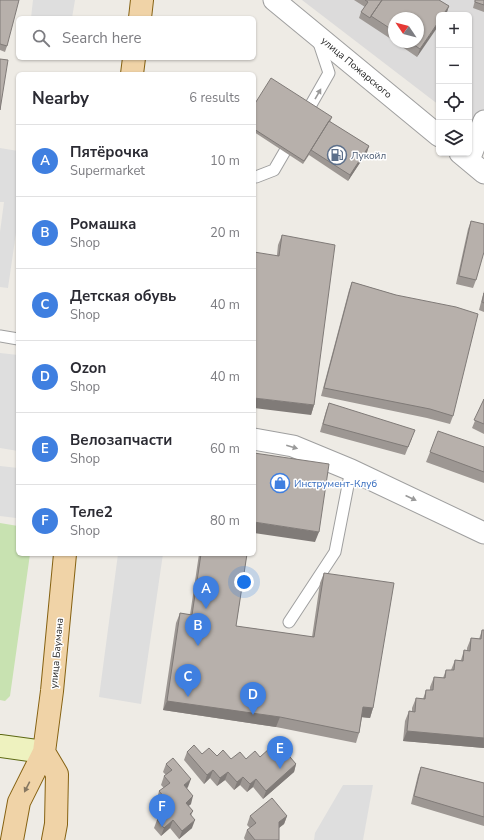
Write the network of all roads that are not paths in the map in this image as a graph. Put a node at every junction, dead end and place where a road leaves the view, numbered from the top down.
1 (142, 0) edge
2 (274, 0) edge
3 (140, 16) edge
4 (316, 33) junction
5 (134, 60) edge
6 (132, 72) edge
7 (484, 121) edge
8 (436, 133) edge
9 (471, 162) edge
10 (256, 177) edge
11 (0, 336) edge
12 (16, 338) edge
13 (256, 438) edge
14 (351, 470) junction
15 (484, 533) edge
16 (65, 556) edge
17 (290, 622) dead end
18 (0, 746) edge
19 (44, 752) junction
20 (12, 840) edge
21 (53, 840) edge

1 - 3 main road
2 - 4 street, улица Пожарского
4 - 8 street, улица Пожарского
10 -> 4 lane
5 - 6 main road
7 - 9 street
11 - 12 lane
13 -> 14 street
14 -> 15 street
14 - 17 lane
16 - 19 main road, улица Баумана
18 - 19 street
19 -> 20 main road, улица Баумана
19 - 21 main road

